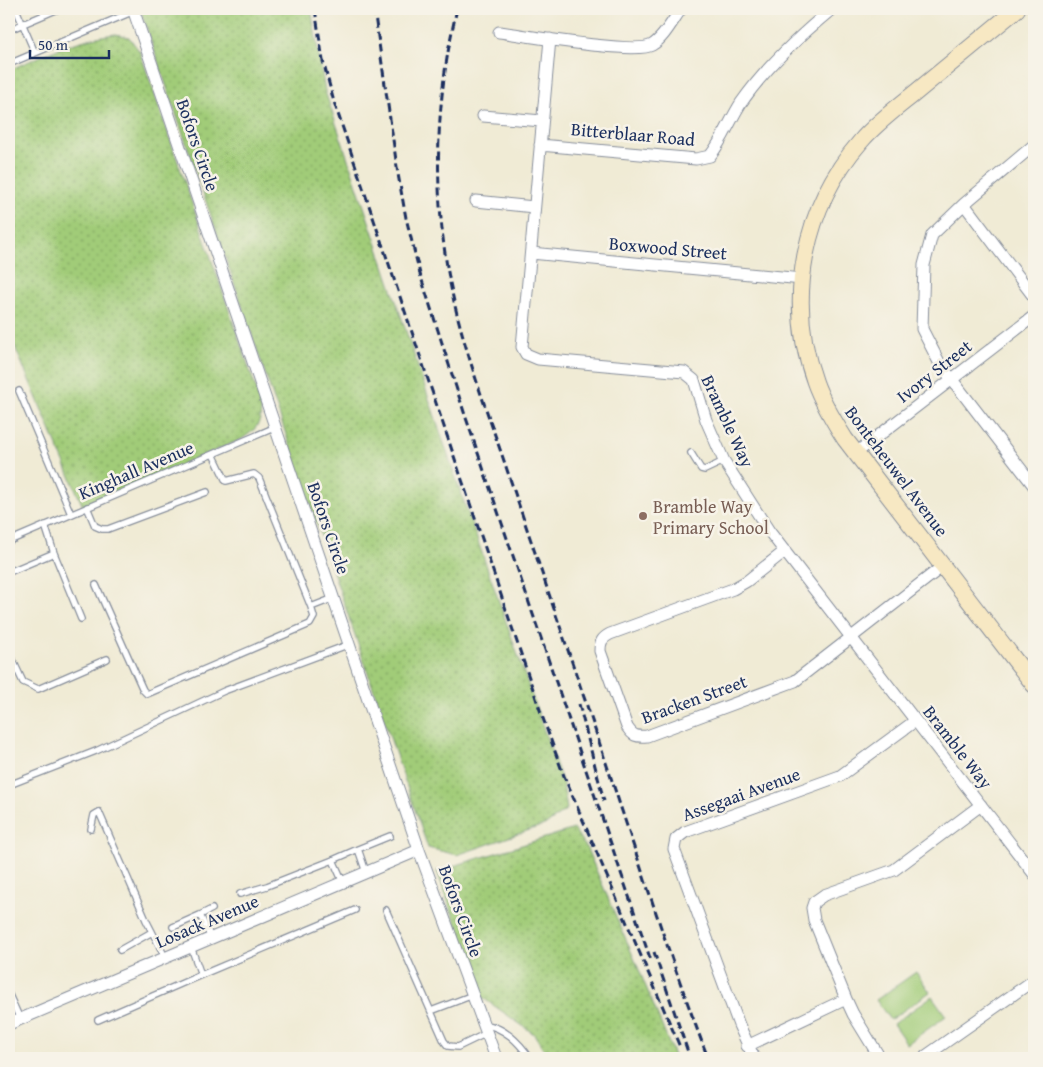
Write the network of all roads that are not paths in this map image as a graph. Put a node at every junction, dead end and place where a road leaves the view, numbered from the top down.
1 (16, 9) edge
2 (58, 9) edge
3 (681, 9) edge
4 (832, 9) edge
5 (133, 10) edge
6 (1008, 12) edge
7 (23, 24) junction
8 (9, 30) edge
9 (499, 32) dead end
10 (550, 39) junction
11 (35, 53) junction
12 (9, 64) edge
13 (483, 116) dead end
14 (542, 121) junction
15 (540, 145) junction
16 (1034, 145) edge
17 (476, 202) dead end
18 (964, 204) junction
19 (534, 207) junction
20 (531, 253) junction
21 (802, 279) junction
22 (1034, 297) edge
23 (1034, 316) edge
24 (952, 379) junction
25 (19, 391) dead end
26 (276, 427) junction
27 (856, 453) junction
28 (213, 454) junction
29 (691, 454) dead end
30 (724, 461) junction
31 (1034, 486) edge
32 (207, 492) dead end
33 (87, 507) junction
34 (71, 514) junction
35 (45, 525) junction
36 (9, 541) edge
37 (785, 551) junction
38 (54, 553) junction
39 (943, 566) junction
40 (9, 572) edge
41 (96, 585) dead end
42 (334, 598) junction
43 (311, 607) junction
44 (81, 619) dead end
45 (851, 637) junction
46 (350, 644) junction
47 (9, 652) edge
48 (107, 659) dead end
49 (1034, 685) edge
50 (916, 721) junction
51 (9, 785) edge
52 (981, 805) junction
53 (90, 828) dead end
54 (390, 836) dead end
55 (358, 849) junction
56 (419, 850) junction
57 (333, 860) junction
58 (366, 872) junction
59 (1034, 874) edge
60 (343, 882) junction
61 (240, 894) dead end
62 (212, 909) dead end
63 (356, 910) dead end
64 (386, 910) dead end
65 (200, 915) junction
66 (173, 926) dead end
67 (152, 932) junction
68 (211, 938) junction
69 (191, 947) junction
70 (120, 950) dead end
71 (165, 957) junction
72 (201, 976) junction
73 (1034, 980) edge
74 (473, 995) junction
75 (9, 999) edge
76 (846, 999) junction
77 (431, 1011) junction
78 (20, 1019) junction
79 (98, 1020) dead end
80 (9, 1024) edge
81 (485, 1028) junction
82 (747, 1046) junction
83 (496, 1058) edge
84 (530, 1058) edge
85 (754, 1058) edge
86 (880, 1058) edge
87 (923, 1058) edge

1 - 7 lane
2 - 7 lane
3 - 10 street
4 - 15 street, Bitterblaar Road
5 - 11 lane
5 - 26 street, Bofors Circle
6 - 21 street, Bonteheuwel Avenue
7 - 8 lane
7 - 11 lane
9 - 10 street
10 - 14 street, Bramble Way
11 - 12 lane
13 - 14 street
14 - 15 street, Bramble Way
15 - 19 street, Bramble Way
16 - 18 street
17 - 19 street
18 - 22 street
18 - 24 street
19 - 20 street, Bramble Way
20 - 21 street, Boxwood Street
20 - 30 street, Bramble Way
21 - 27 street, Bonteheuwel Avenue
23 - 24 street, Ivory Street
24 - 27 street, Ivory Street
24 - 31 street
25 - 34 lane
26 - 28 lane, Kinghall Avenue
26 - 42 street, Bofors Circle
27 - 39 street, Bonteheuwel Avenue
28 - 33 lane, Kinghall Avenue
28 - 43 lane
29 - 30 lane
30 - 37 street, Bramble Way
32 - 33 lane
33 - 34 lane, Kinghall Avenue
34 - 35 lane, Kinghall Avenue
35 - 36 lane, Kinghall Avenue
35 - 38 lane
37 - 45 street, Bramble Way
37 - 45 street, Bracken Street
38 - 40 lane
38 - 44 lane
39 - 45 street, Bracken Street
39 - 49 street, Bonteheuwel Avenue
41 - 43 lane
42 - 43 lane
42 - 46 street, Bofors Circle
45 - 50 street, Bramble Way
46 - 51 lane
46 - 56 street, Bofors Circle
47 - 48 lane
50 - 52 street, Bramble Way
50 - 82 street, Assegaai Avenue
52 - 59 street, Bramble Way
52 - 76 street
53 - 67 lane
54 - 55 lane
55 - 57 lane
55 - 58 lane
56 - 58 street, Losack Avenue
56 - 74 street, Bofors Circle
57 - 60 lane
57 - 61 lane
58 - 60 street, Losack Avenue
60 - 68 street, Losack Avenue
62 - 65 lane
63 - 72 lane
64 - 77 lane
65 - 66 lane
65 - 68 lane
67 - 70 lane
67 - 71 lane
68 - 69 street, Losack Avenue
69 - 71 street, Losack Avenue
69 - 72 lane
71 - 78 street, Losack Avenue
72 - 79 lane
73 - 87 street
74 - 77 lane
74 - 81 street, Bofors Circle
75 - 78 lane
76 - 82 street
76 - 86 street
77 - 81 lane
78 - 80 street, Losack Avenue
81 - 83 street, Bofors Circle
81 - 84 lane
82 - 85 street, Assegaai Avenue

